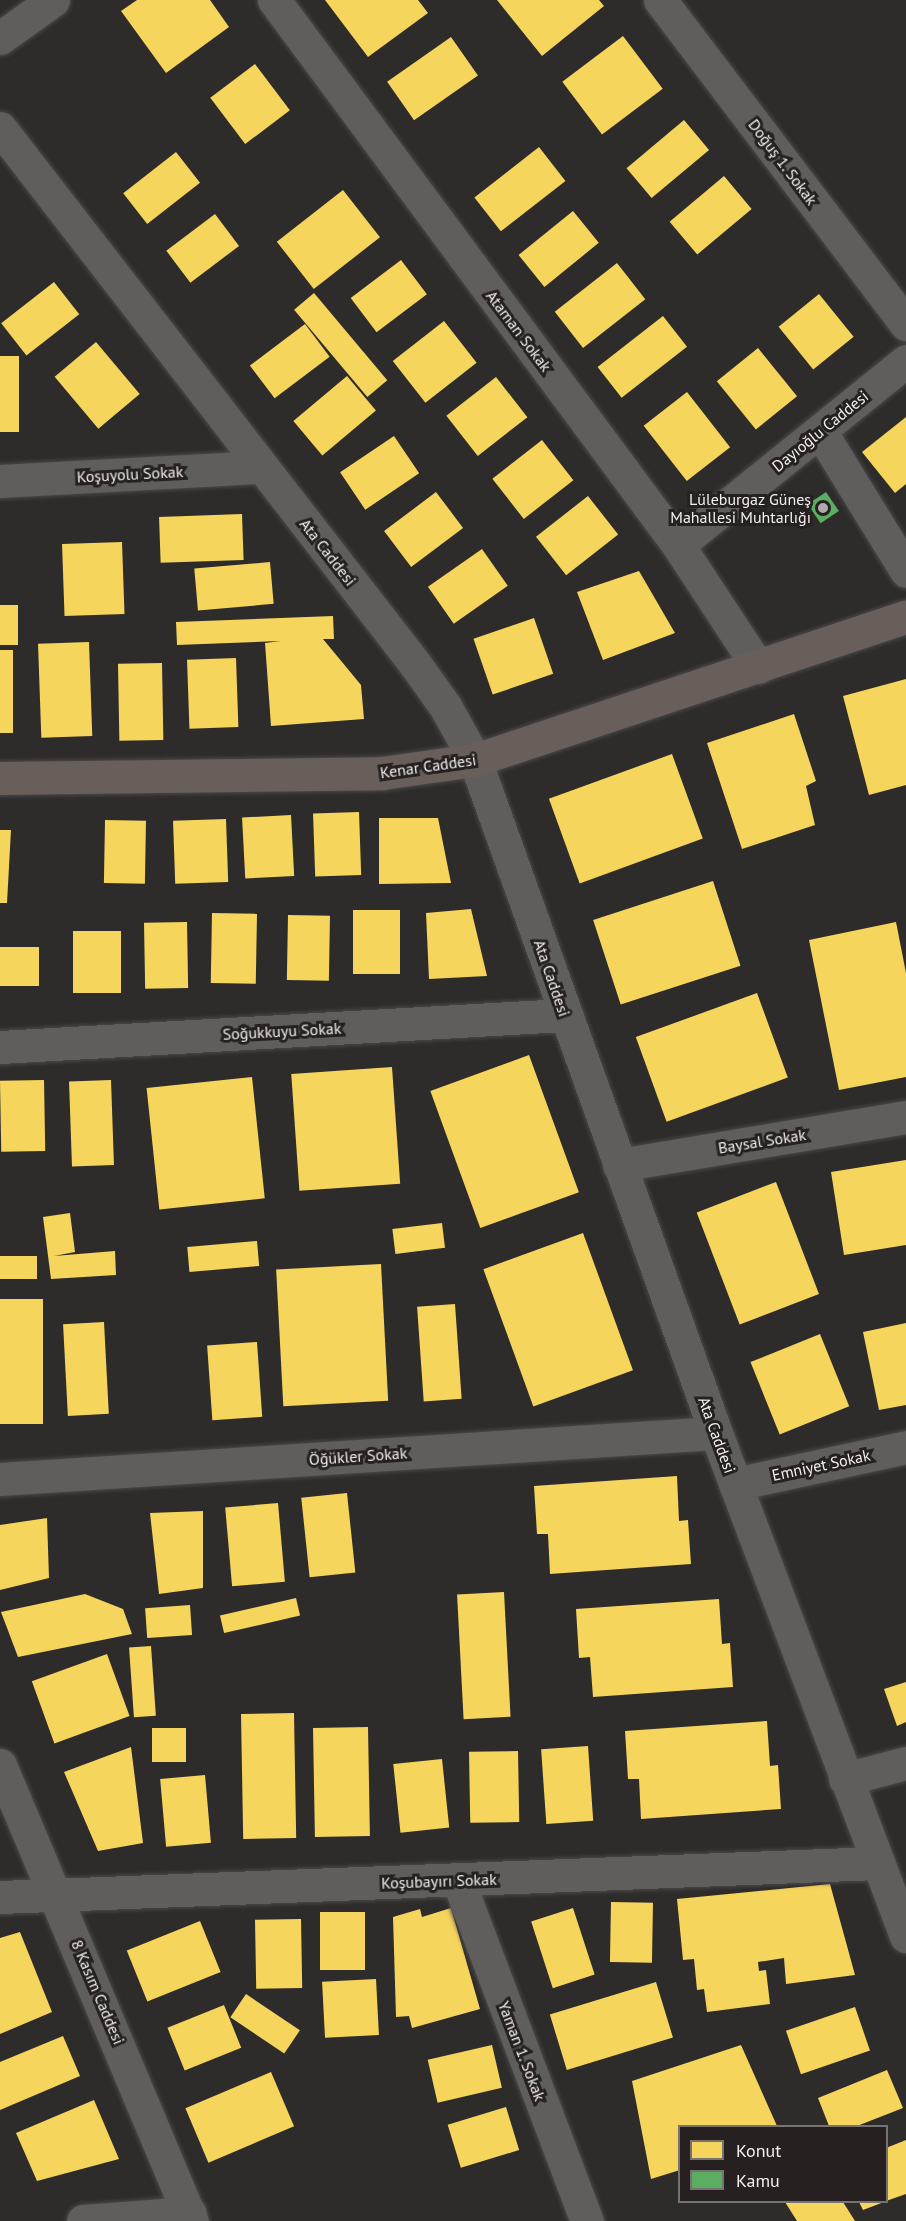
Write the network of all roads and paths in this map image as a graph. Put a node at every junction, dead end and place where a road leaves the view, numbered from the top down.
1 (53, 0) edge
2 (274, 0) edge
3 (660, 0) edge
4 (0, 38) edge
5 (0, 128) edge
6 (906, 324) edge
7 (906, 361) edge
8 (819, 431) junction
9 (261, 467) junction
10 (0, 481) edge
11 (678, 545) junction
12 (906, 571) edge
13 (906, 617) edge
14 (758, 667) junction
15 (475, 760) junction
16 (0, 778) edge
17 (564, 1015) junction
18 (0, 1047) edge
19 (906, 1117) edge
20 (619, 1165) junction
21 (716, 1433) junction
22 (906, 1447) edge
23 (0, 1479) edge
24 (735, 1484) junction
25 (906, 1763) edge
26 (0, 1765) edge
27 (845, 1779) junction
28 (877, 1863) junction
29 (458, 1880) junction
30 (57, 1895) junction
31 (0, 1897) edge
32 (906, 1936) edge
33 (191, 2217) edge
34 (83, 2221) edge
35 (587, 2221) edge

1 - 4 street
2 - 11 street, Ataman Sokak
3 - 6 street, Doğuş 1. Sokak
5 - 9 street, Ata Caddesi
7 - 8 street, Dayıoğlu Caddesi
8 - 11 street, Dayıoğlu Caddesi
8 - 12 street
9 - 10 street, Koşuyolu Sokak
9 - 15 street, Ata Caddesi
11 - 14 street, Ataman Sokak
13 - 14 main road, Kenar Caddesi
14 - 15 main road, Kenar Caddesi
15 - 16 main road, Kenar Caddesi
15 - 17 street, Ata Caddesi
17 - 18 street, Soğukkuyu Sokak
17 - 20 street, Ata Caddesi
19 - 20 street, Baysal Sokak
20 - 21 street, Ata Caddesi
21 - 23 street, Öğükler Sokak
21 - 24 street, Ata Caddesi
22 - 24 street, Emniyet Sokak
24 - 27 street, Ata Caddesi
25 - 27 street
26 - 30 street, 8 Kasım Caddesi
27 - 28 street, Ata Caddesi
28 - 29 street, Koşubayırı Sokak
28 - 32 street, Ata Caddesi
29 - 30 street, Koşubayırı Sokak
29 - 35 street, Yaman 1. Sokak
30 - 31 street, Koşubayırı Sokak
30 - 33 street, 8 Kasım Caddesi
33 - 34 street

